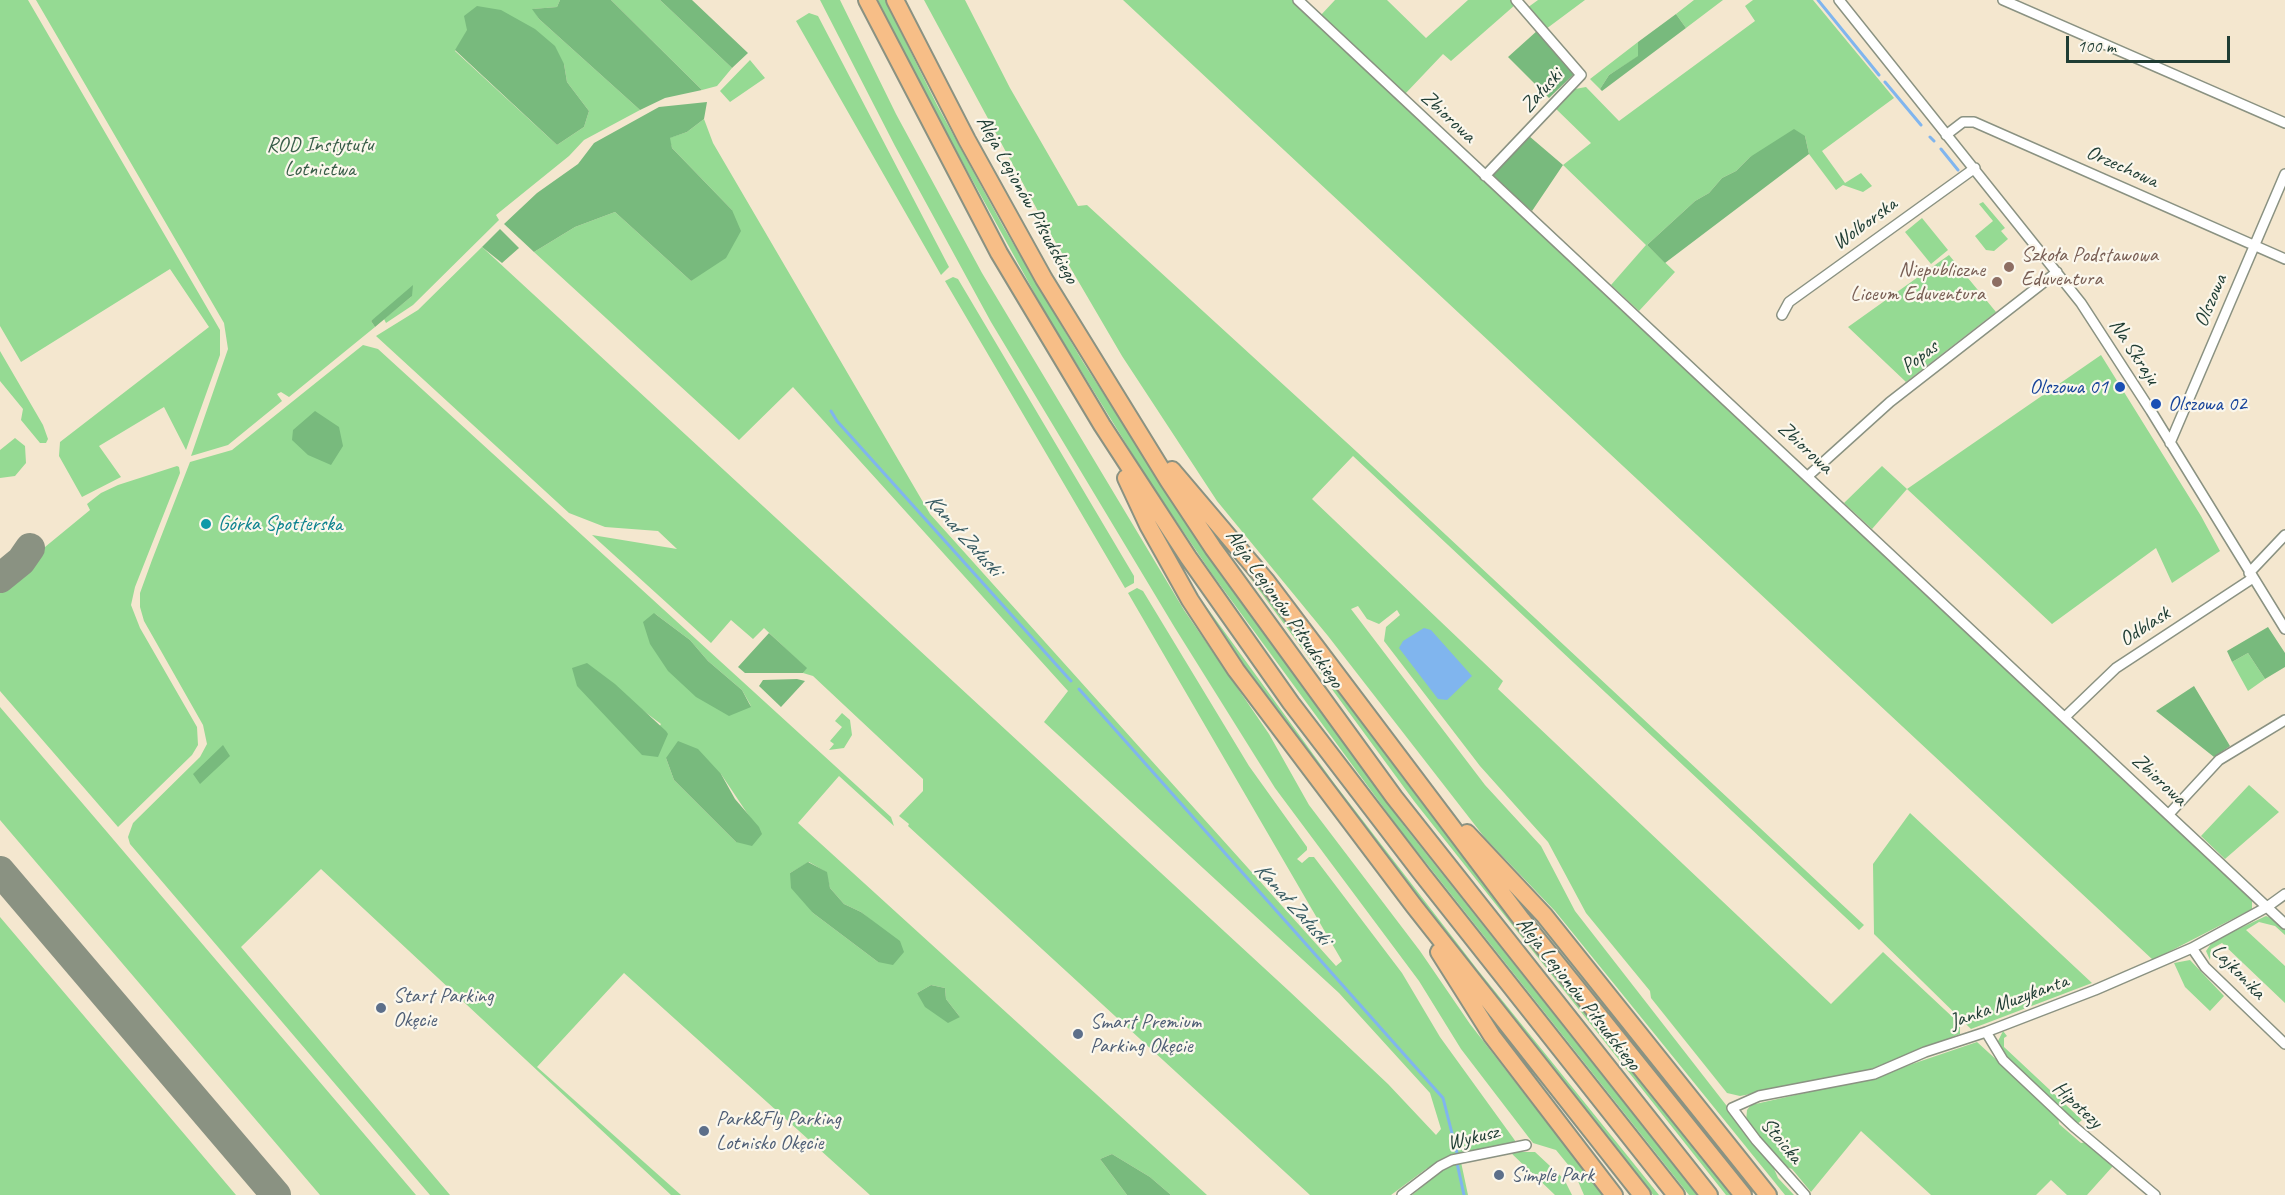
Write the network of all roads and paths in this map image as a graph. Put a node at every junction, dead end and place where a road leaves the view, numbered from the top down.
1 (867, 0) edge
2 (896, 0) edge
3 (1298, 0) edge
4 (1516, 0) edge
5 (1839, 0) edge
6 (2004, 0) edge
7 (2285, 123) edge
8 (1946, 135) junction
9 (1975, 168) junction
10 (2285, 174) edge
11 (1485, 176) junction
12 (2254, 246) junction
13 (2285, 259) edge
14 (2057, 272) junction
15 (1782, 315) dead end
16 (1102, 426) junction
17 (1139, 434) junction
18 (2170, 443) junction
19 (1808, 476) junction
20 (2285, 535) edge
21 (2251, 576) junction
22 (2285, 629) edge
23 (2066, 717) junction
24 (2285, 720) edge
25 (1413, 779) junction
26 (2169, 814) junction
27 (2285, 894) edge
28 (1414, 906) junction
29 (2267, 907) junction
30 (2285, 924) edge
31 (2192, 948) junction
32 (1986, 1032) junction
33 (2285, 1044) edge
34 (1732, 1108) joint
35 (1526, 1145) dead end
36 (1402, 1195) edge
37 (1614, 1195) edge
38 (1642, 1195) edge
39 (1676, 1195) edge
40 (1709, 1195) edge
41 (1743, 1195) edge
42 (1768, 1195) edge
43 (1805, 1195) edge
44 (2155, 1195) edge

1 - 16 highway
2 - 17 highway, Aleja Legionów Piłsudskiego
3 - 11 street, Zbiorowa
4 - 11 street, Załuski
5 - 8 street, Na Skraju
6 - 7 street
8 - 9 street, Na Skraju
8 - 12 street, Orzechowa
9 - 14 street, Na Skraju
9 - 15 street, Wolborska
10 - 12 street, Olszowa
11 - 19 street, Zbiorowa
12 - 13 street, Orzechowa
12 - 18 street, Olszowa
14 - 18 street, Na Skraju
14 - 19 street, Popas
16 - 28 highway
16 - 39 highway
17 - 25 highway
17 - 40 highway, Aleja Legionów Piłsudskiego
18 - 21 street, Na Skraju
19 - 23 street, Zbiorowa
20 - 21 street, Odblask
21 - 22 street, Na Skraju
21 - 23 street, Odblask
23 - 26 street, Zbiorowa
24 - 26 street
25 - 41 highway
25 - 42 highway
26 - 29 street, Zbiorowa
27 - 29 street, Janka Muzykanta
28 - 37 highway
28 - 38 highway
29 - 30 street, Zbiorowa
29 - 31 street, Janka Muzykanta
31 - 32 street, Janka Muzykanta
31 - 33 street, Lajkonika
32 - 34 street, Janka Muzykanta
32 - 44 street, Hipotezy
34 - 43 street, Stoicka
35 - 36 street, Wykusz

